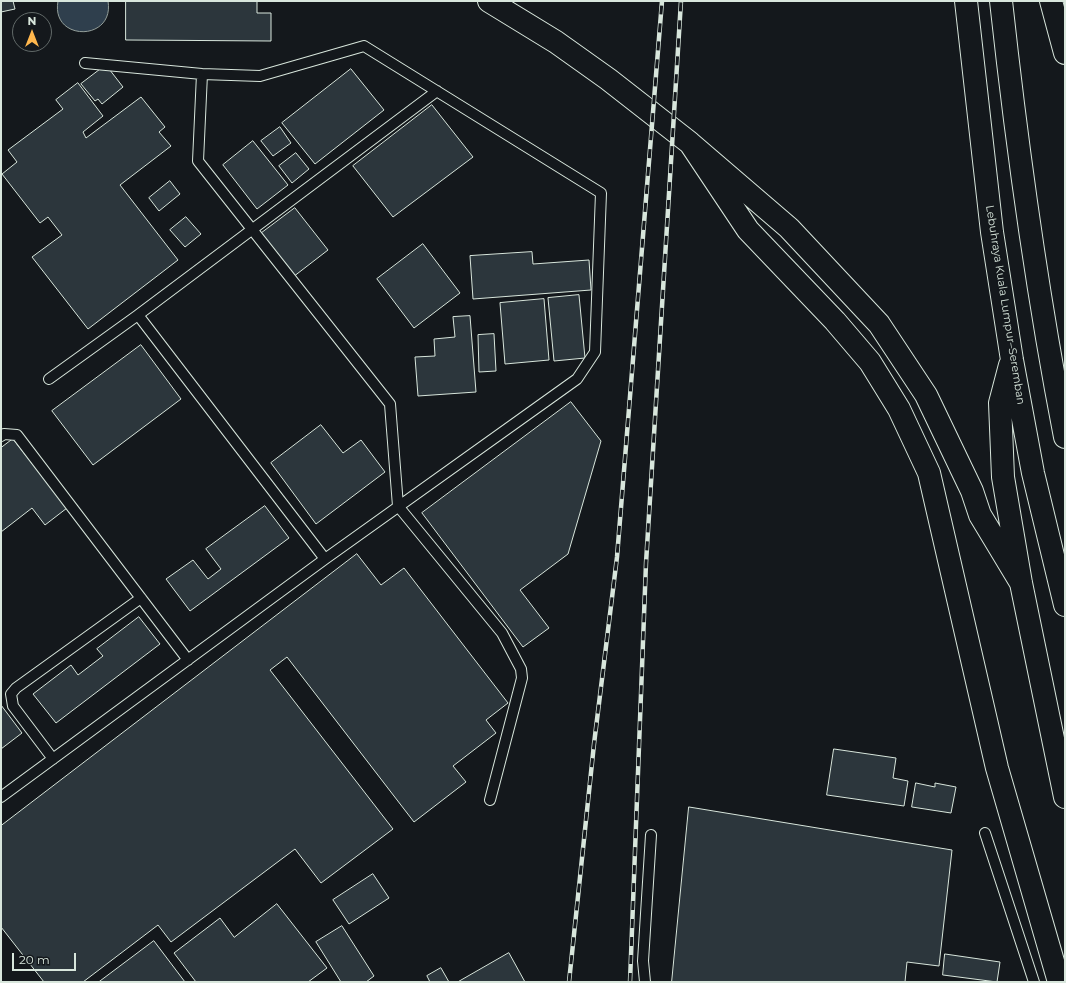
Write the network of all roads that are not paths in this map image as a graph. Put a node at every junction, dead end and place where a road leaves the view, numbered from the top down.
1 (489, 1) edge
2 (966, 1) edge
3 (1001, 1) edge
4 (1051, 1) edge
5 (1065, 53) edge
6 (85, 63) dead end
7 (202, 74) junction
8 (437, 91) junction
9 (690, 143) junction
10 (251, 230) junction
11 (138, 315) junction
12 (1012, 360) junction
13 (49, 379) dead end
14 (1, 436) edge
15 (1065, 437) edge
16 (398, 506) junction
17 (324, 559) junction
18 (1021, 583) junction
19 (141, 598) junction
20 (1065, 605) edge
21 (188, 660) junction
22 (53, 759) junction
23 (1, 797) edge
24 (1065, 797) edge
25 (490, 800) dead end
26 (985, 833) dead end
27 (651, 835) dead end
28 (645, 982) edge
29 (1034, 982) edge
30 (1058, 982) edge

1 - 9 highway
2 - 12 highway, Lebuhraya Kuala Lumpur–Seremban
3 - 15 highway
4 - 5 highway
6 - 7 lane
7 - 8 lane
7 - 10 lane
8 - 10 lane
8 - 16 lane
9 - 18 highway
9 - 30 highway
10 - 11 lane
10 - 16 lane
11 - 13 lane
11 - 17 lane
12 - 18 highway
12 - 20 highway, Lebuhraya Kuala Lumpur–Seremban
14 - 19 lane
16 - 17 lane
16 - 25 lane
17 - 21 lane
18 - 24 highway
19 - 21 lane
19 - 22 lane
21 - 22 lane
22 - 23 lane
26 - 29 lane
27 - 28 lane

